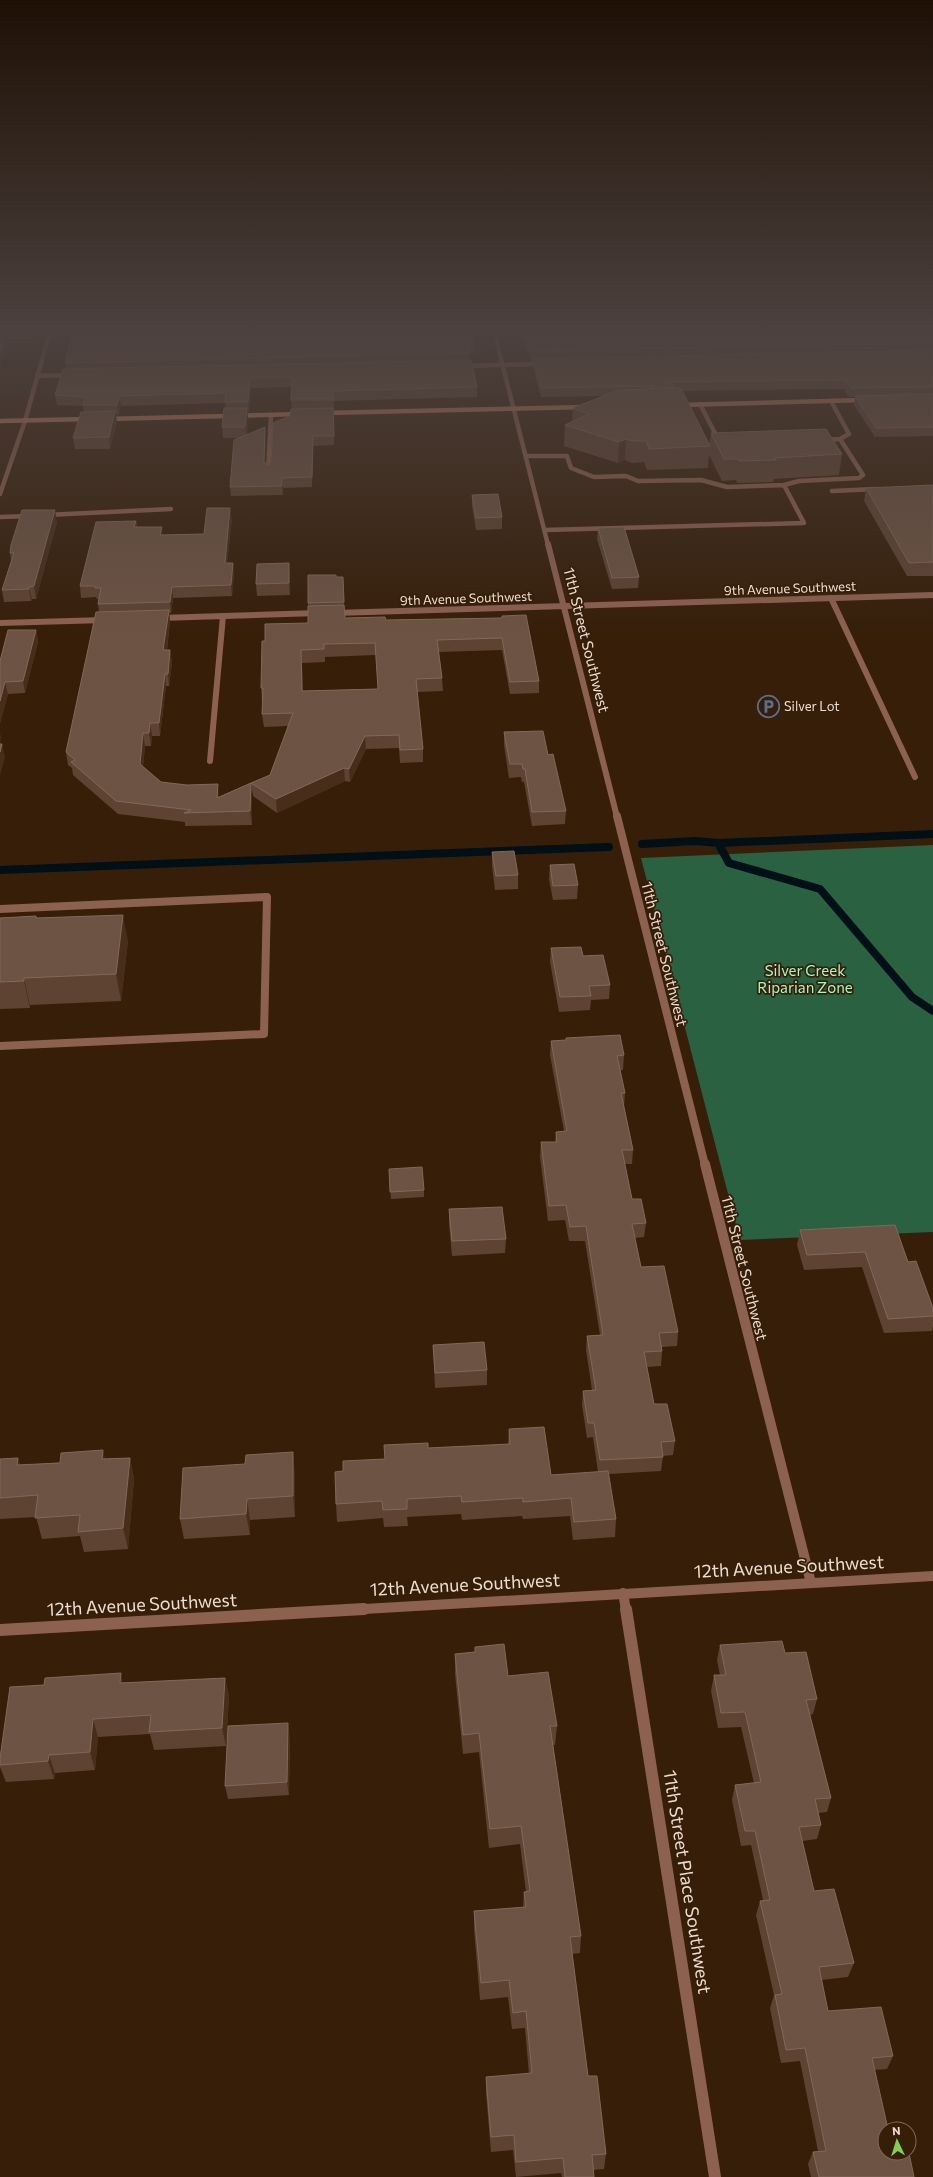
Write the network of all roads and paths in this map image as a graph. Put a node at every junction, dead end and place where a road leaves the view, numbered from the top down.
1 (21, 433) edge
2 (270, 433) edge
3 (520, 433) edge
4 (715, 433) edge
5 (850, 433) edge
6 (818, 440) edge
7 (840, 440) junction
8 (728, 443) edge
9 (526, 456) junction
10 (268, 471) edge
11 (784, 485) junction
12 (879, 489) edge
13 (832, 490) dead end
14 (0, 494) edge
15 (171, 509) dead end
16 (0, 517) edge
17 (545, 530) junction
18 (933, 595) edge
19 (831, 598) junction
20 (565, 606) junction
21 (223, 616) junction
22 (151, 618) edge
23 (112, 620) edge
24 (0, 623) edge
25 (210, 761) dead end
26 (915, 777) dead end
27 (0, 909) edge
28 (0, 1046) edge
29 (933, 1576) edge
30 (811, 1583) junction
31 (623, 1593) junction
32 (0, 1630) edge
33 (715, 2177) edge

1 - 14 street
2 - 10 street
3 - 9 street, 11th Street Southwest
4 - 8 street
5 - 7 street
6 - 7 street
7 - 11 street
9 - 11 street
9 - 17 street, 11th Street Southwest
11 - 17 street
12 - 13 street
15 - 16 street
17 - 20 street, 11th Street Southwest
18 - 19 street, 9th Avenue Southwest
19 - 20 street, 9th Avenue Southwest
19 - 26 street
20 - 21 street, 9th Avenue Southwest
20 - 30 street, 11th Street Southwest
21 - 22 street, 9th Avenue Southwest
21 - 25 street
23 - 24 street
27 - 28 street
29 - 30 street, 12th Avenue Southwest
30 - 31 street, 12th Avenue Southwest
31 - 32 street, 12th Avenue Southwest
31 - 33 street, 11th Street Place Southwest

